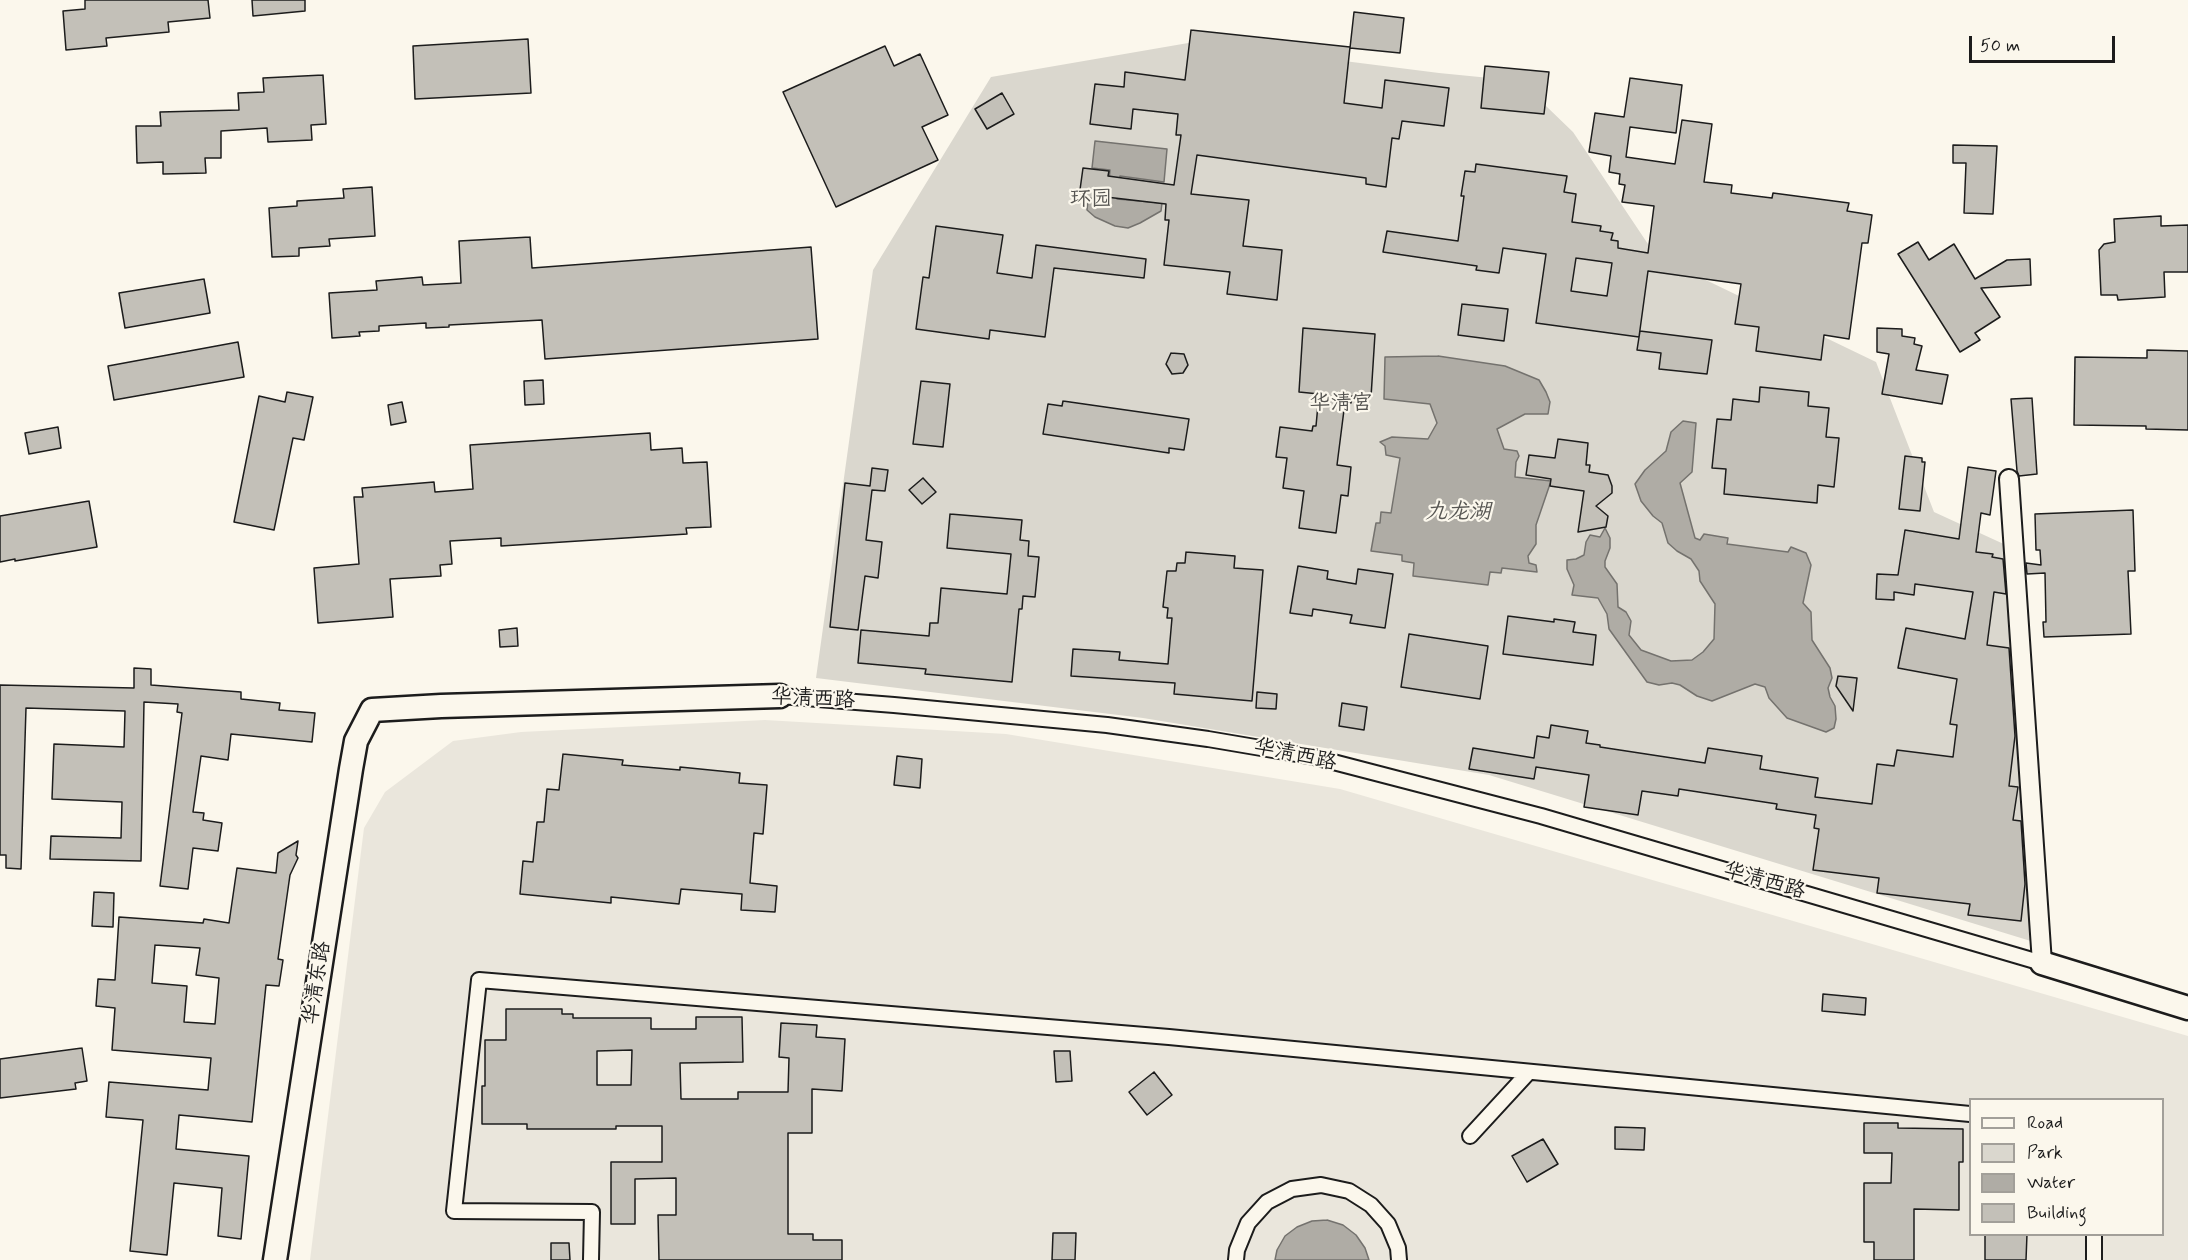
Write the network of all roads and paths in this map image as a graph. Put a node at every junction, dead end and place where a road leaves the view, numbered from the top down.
1 (2009, 479) dead end
2 (780, 696) joint
3 (372, 710) joint
4 (2042, 963) junction
5 (2188, 1008) edge
6 (1528, 1073) junction
7 (1969, 1114) edge
8 (1470, 1136) dead end
9 (2094, 1236) edge
10 (275, 1260) edge
11 (591, 1260) edge
12 (1236, 1260) edge
13 (1399, 1260) edge
14 (2094, 1260) edge

1 - 4 street
2 - 3 street, 华清西路
2 - 4 street, 华清西路
3 - 10 street, 华清东路
4 - 5 street, 华清西路
6 - 7 street
6 - 8 street
6 - 11 street
9 - 14 street
12 - 13 street

